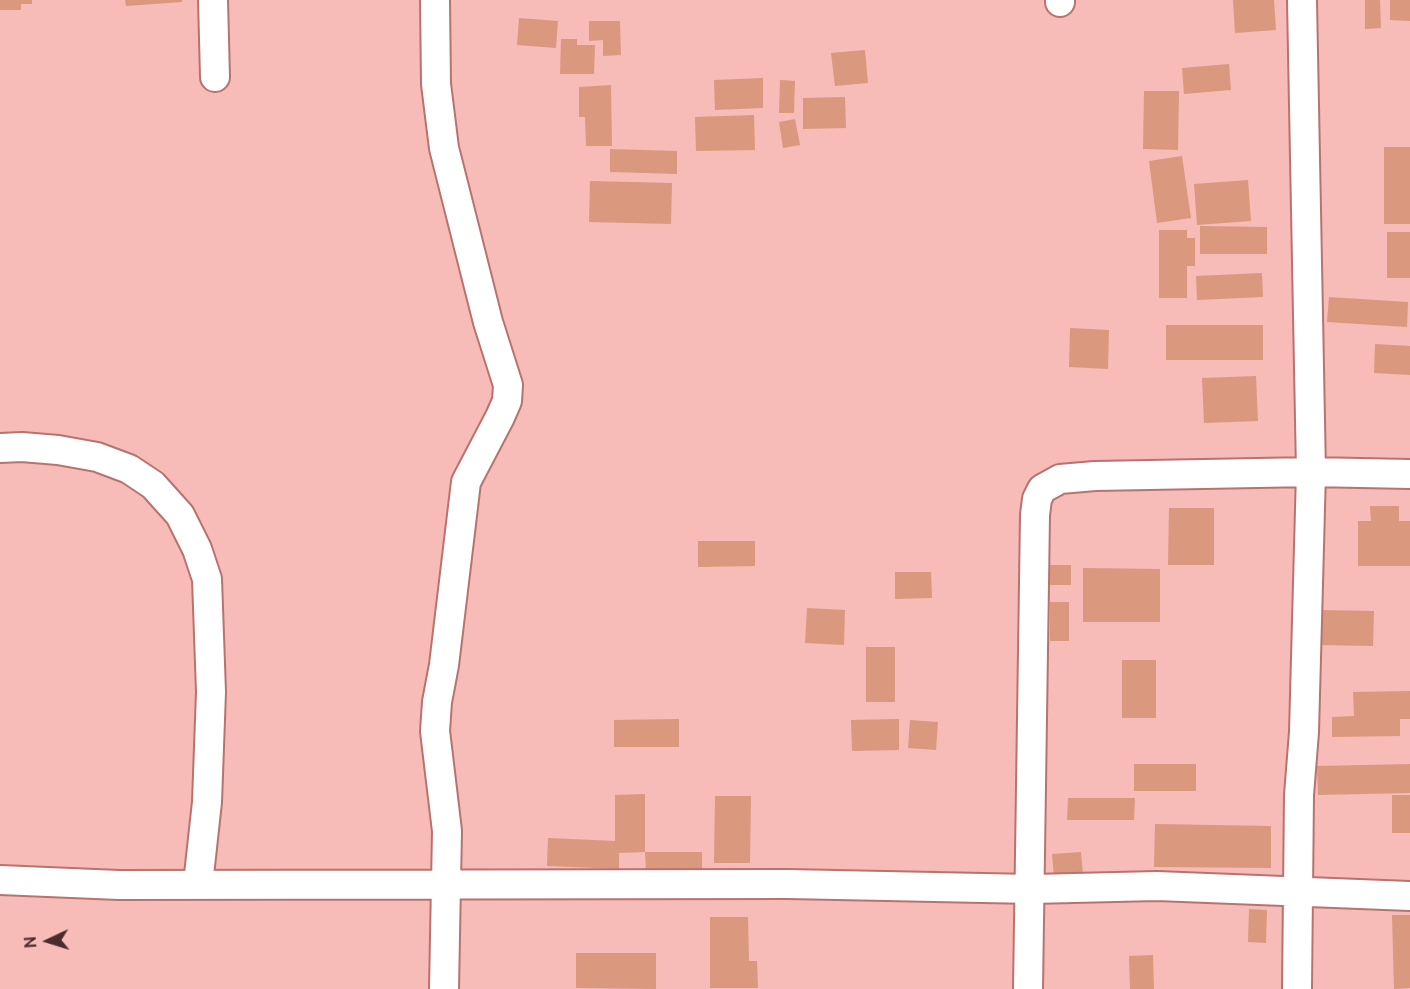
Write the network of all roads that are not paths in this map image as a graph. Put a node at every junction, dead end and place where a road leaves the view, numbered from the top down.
1 (213, 0) edge
2 (435, 0) edge
3 (1302, 0) edge
4 (215, 77) dead end
5 (0, 448) edge
6 (1311, 472) junction
7 (1410, 474) edge
8 (0, 880) edge
9 (198, 884) junction
10 (448, 885) junction
11 (1032, 889) junction
12 (1299, 893) junction
13 (1410, 896) edge
14 (444, 989) edge
15 (1028, 989) edge
16 (1297, 989) edge

1 - 4 street
2 - 10 street
3 - 6 street
5 - 9 street
6 - 7 street
6 - 11 street
6 - 12 street
8 - 9 street
9 - 10 street
10 - 11 street
10 - 14 street
11 - 12 street
11 - 15 street
12 - 13 street
12 - 16 street

